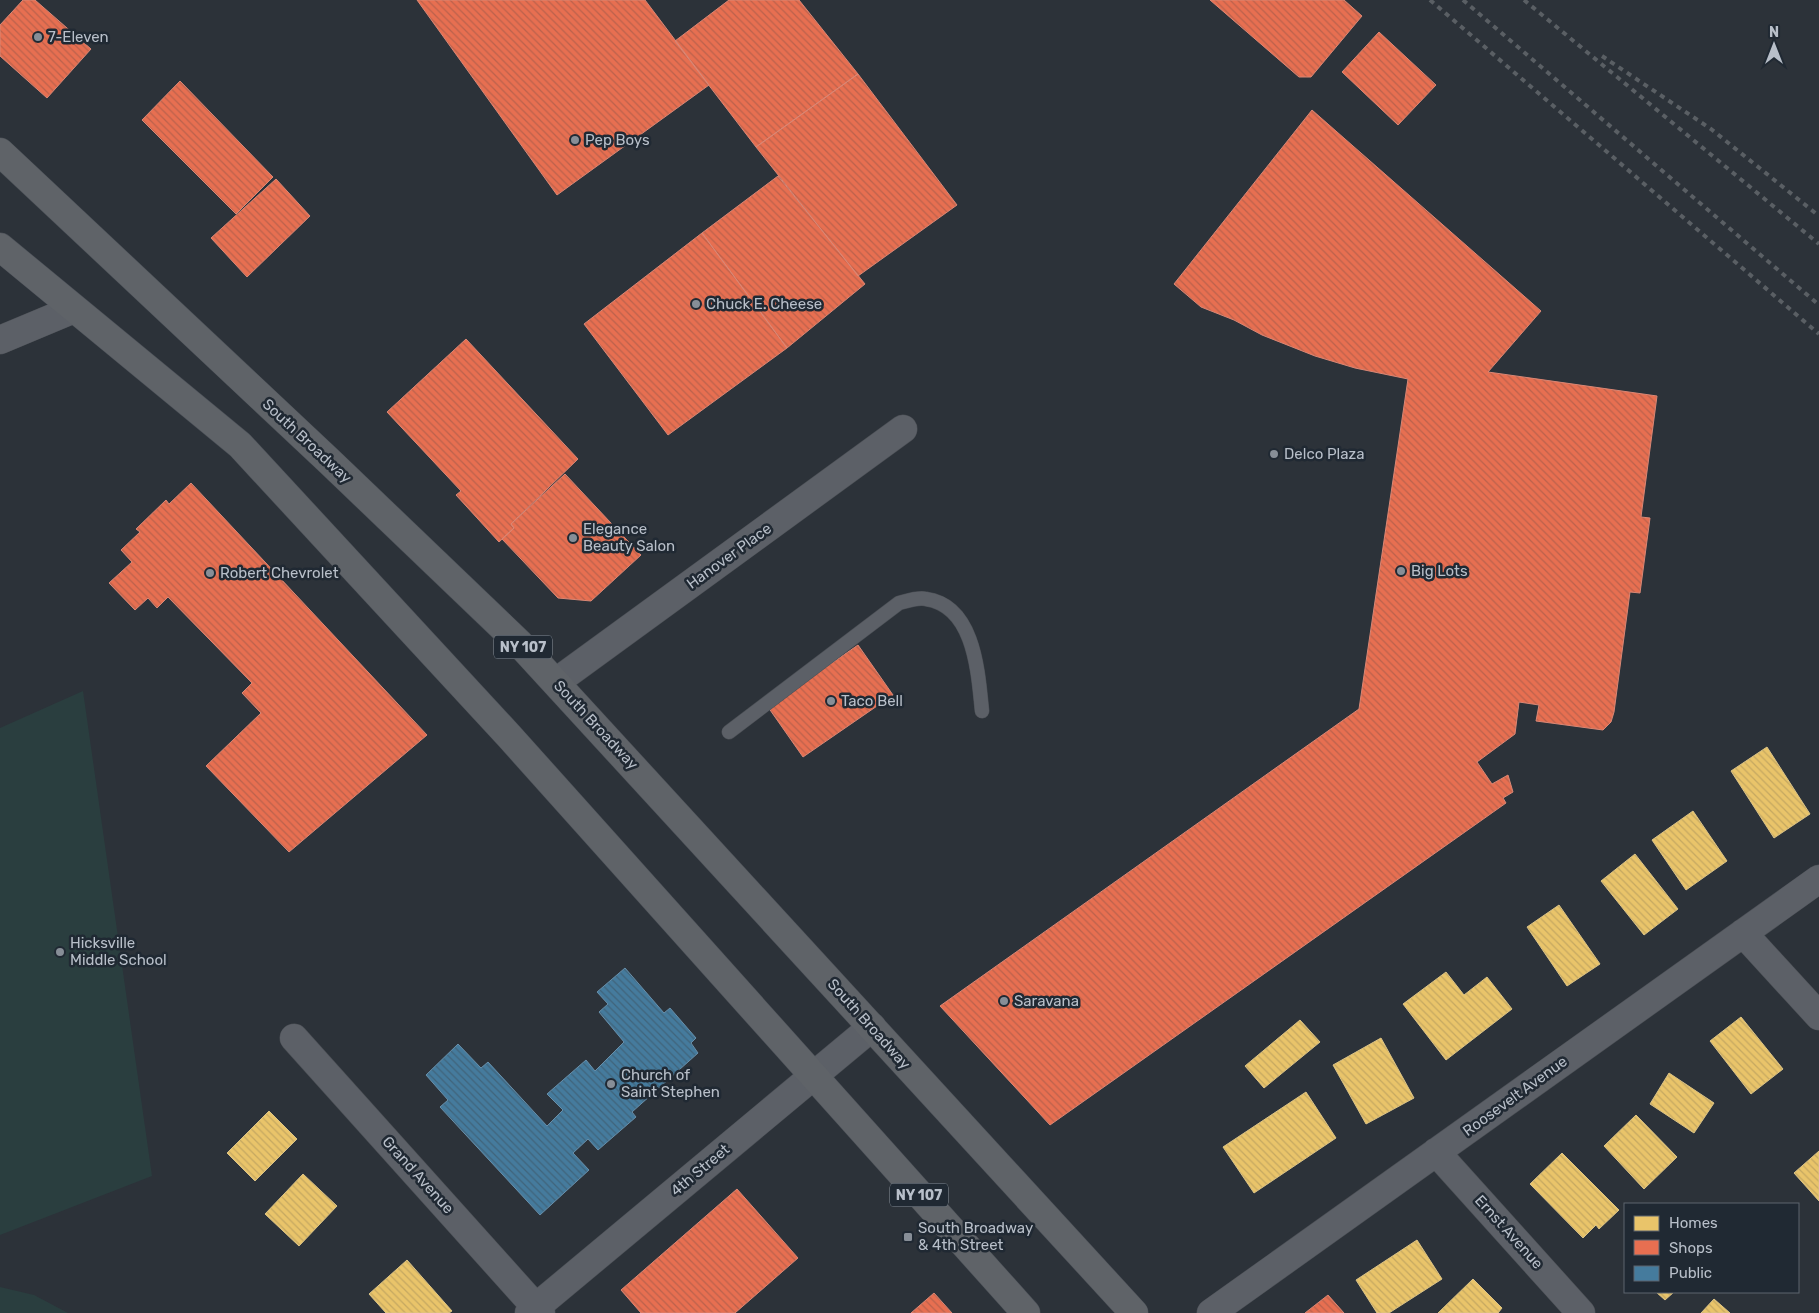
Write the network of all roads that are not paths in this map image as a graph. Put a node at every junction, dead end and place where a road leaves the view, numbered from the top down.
1 (0, 152) edge
2 (0, 247) edge
3 (74, 309) junction
4 (0, 340) edge
5 (903, 429) dead end
6 (556, 682) junction
7 (982, 711) dead end
8 (728, 732) dead end
9 (1819, 879) edge
10 (1743, 933) junction
11 (1819, 1016) edge
12 (872, 1027) junction
13 (294, 1038) dead end
14 (812, 1077) junction
15 (1436, 1152) junction
16 (535, 1311) edge
17 (1026, 1313) edge
18 (1134, 1313) edge
19 (1211, 1313) edge
20 (1581, 1313) edge

1 - 6 main road, South Broadway / NY 107
2 - 3 main road, NY 107
3 - 4 street
3 - 14 main road, NY 107
5 - 6 street, Hanover Place
6 - 12 main road, South Broadway / NY 107
7 - 8 lane
9 - 10 street, Roosevelt Avenue
10 - 11 street
10 - 15 street, Roosevelt Avenue
12 - 14 street, 4th Street
12 - 18 main road, South Broadway / NY 107
13 - 16 street, Grand Avenue
14 - 16 street, 4th Street
14 - 17 main road, NY 107
15 - 19 street, Roosevelt Avenue
15 - 20 street, Ernst Avenue

